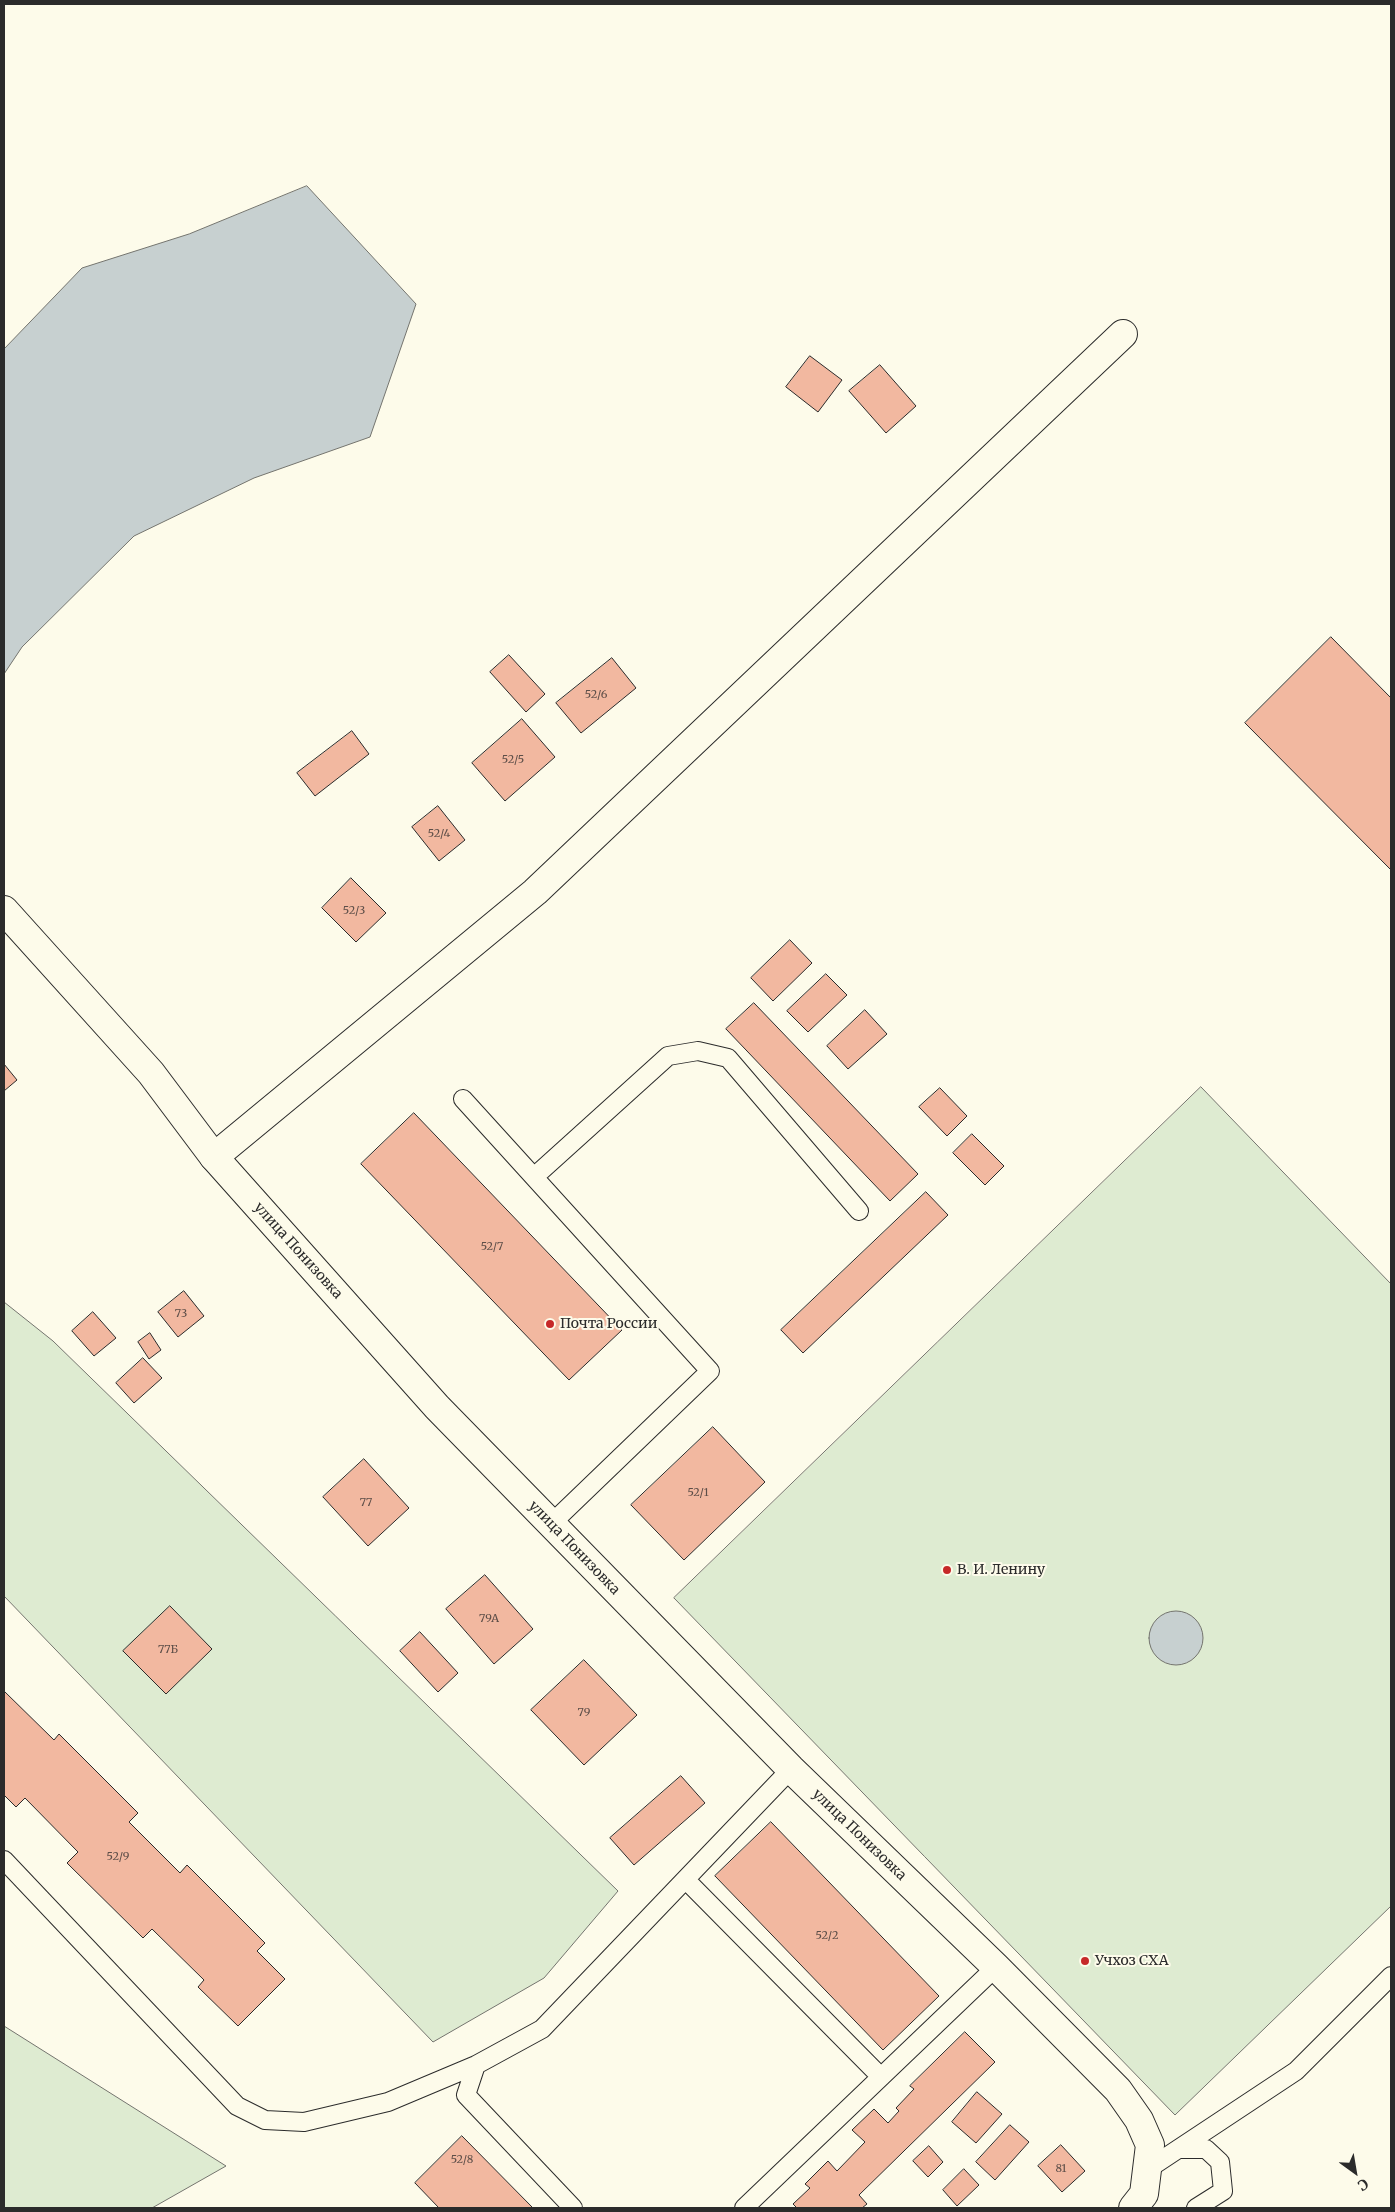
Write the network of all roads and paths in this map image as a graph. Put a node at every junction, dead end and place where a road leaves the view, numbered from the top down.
1 (1123, 334) dead end
2 (4, 910) edge
3 (463, 1099) dead end
4 (214, 1157) junction
5 (534, 1177) junction
6 (859, 1211) dead end
7 (551, 1524) junction
8 (791, 1769) junction
9 (4, 1860) edge
10 (686, 1880) junction
11 (996, 1967) junction
12 (1391, 1976) edge
13 (476, 2065) junction
14 (881, 2077) junction
15 (1178, 2149) junction
16 (1148, 2169) junction
17 (573, 2208) edge
18 (744, 2208) edge
19 (1133, 2208) edge
20 (1196, 2208) edge

1 - 4 main road
2 - 4 main road, улица Понизовка
3 - 5 lane
4 - 7 main road, улица Понизовка
5 - 6 lane
5 - 7 lane
7 - 8 main road, улица Понизовка
8 - 10 lane
8 - 11 main road, улица Понизовка
9 - 13 lane
10 - 13 lane
10 - 14 lane
11 - 14 lane
11 - 16 main road, улица Понизовка
12 - 15 lane
13 - 17 lane
14 - 18 lane
15 - 16 lane
15 - 20 lane
16 - 19 main road, улица Понизовка

